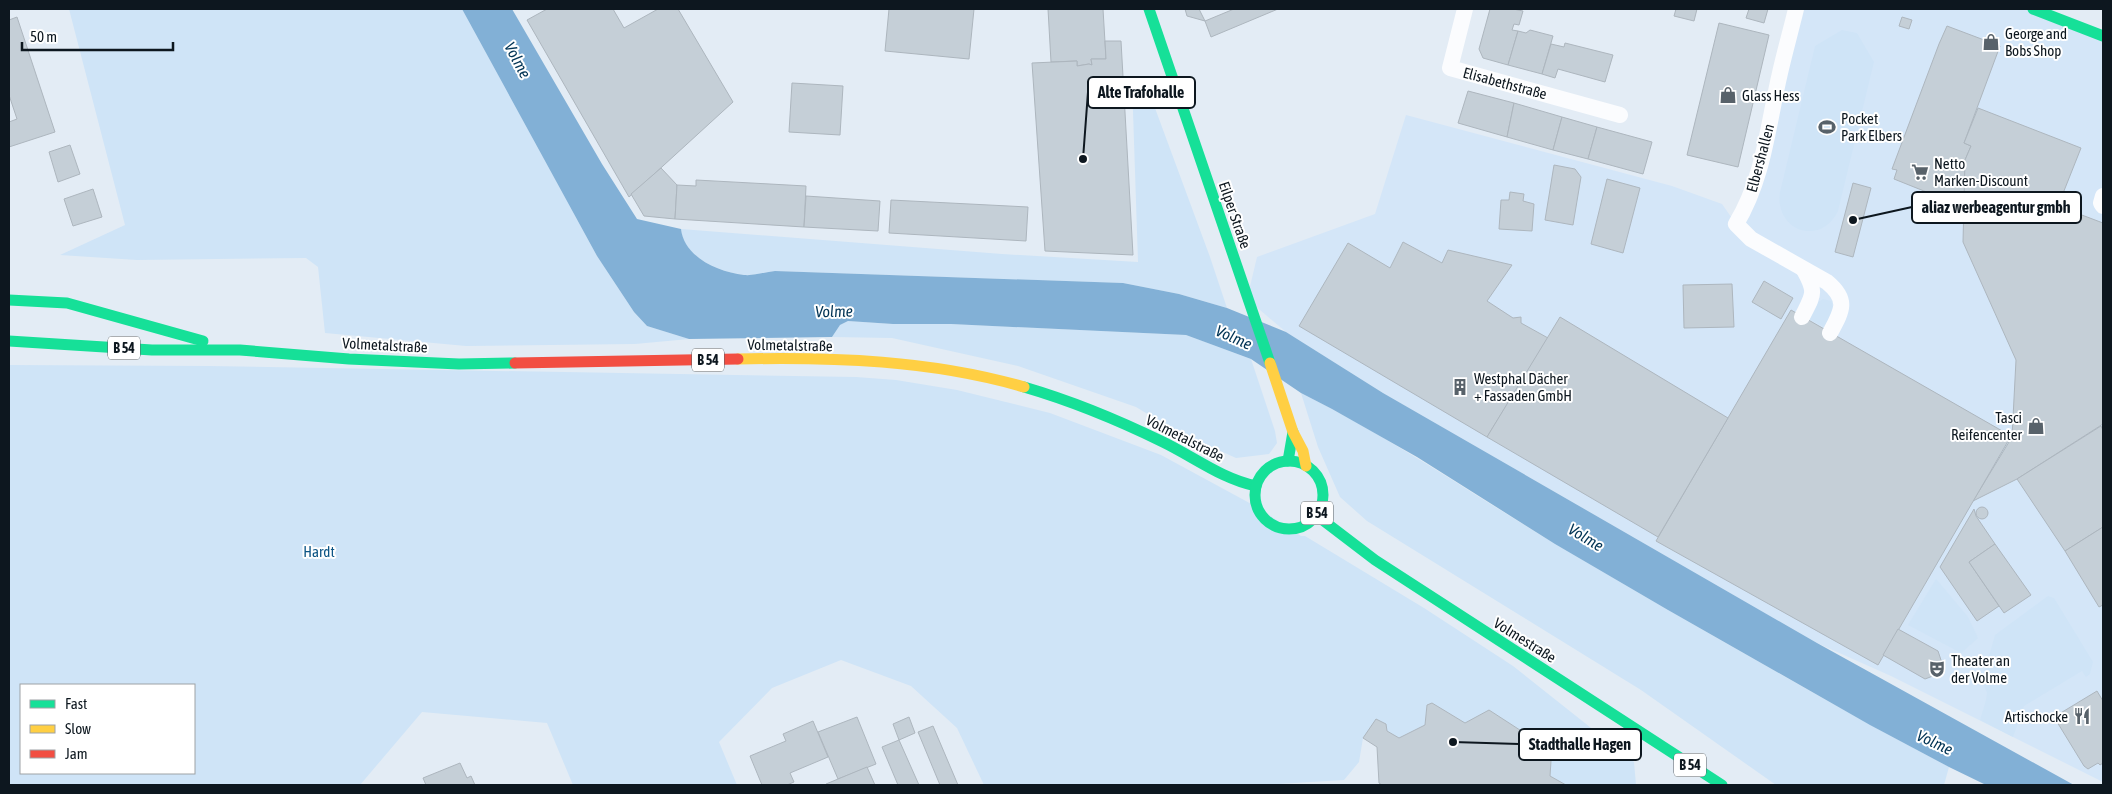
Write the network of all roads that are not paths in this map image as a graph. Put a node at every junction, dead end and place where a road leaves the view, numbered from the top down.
1 (1150, 9) edge
2 (1465, 9) edge
3 (1796, 9) edge
4 (2033, 9) edge
5 (2103, 36) edge
6 (1620, 114) dead end
7 (2103, 196) edge
8 (2103, 206) edge
9 (1804, 270) junction
10 (9, 300) edge
11 (1802, 316) dead end
12 (1830, 333) dead end
13 (9, 341) edge
14 (240, 350) junction
15 (1293, 432) junction
16 (1288, 461) junction
17 (1306, 466) junction
18 (1256, 486) junction
19 (1316, 515) junction
20 (1722, 785) edge

1 - 15 main road, Eilper Straße
2 - 6 street, Elisabethstraße
3 - 9 street, Elbershallen
4 - 5 main road
7 - 8 street
9 - 11 street
9 - 12 street, Elbershallen
10 - 14 main road, Volmetalstraße / B 54
13 - 14 main road, Volmetalstraße / B 54
14 - 18 main road, Volmetalstraße / B 54
15 - 16 main road, Eilper Straße
15 - 17 main road, Eilper Straße
16 - 17 main road
16 - 18 main road
17 - 19 main road, B 54
18 - 19 main road, B 54
19 - 20 main road, Volmestraße / B 54

